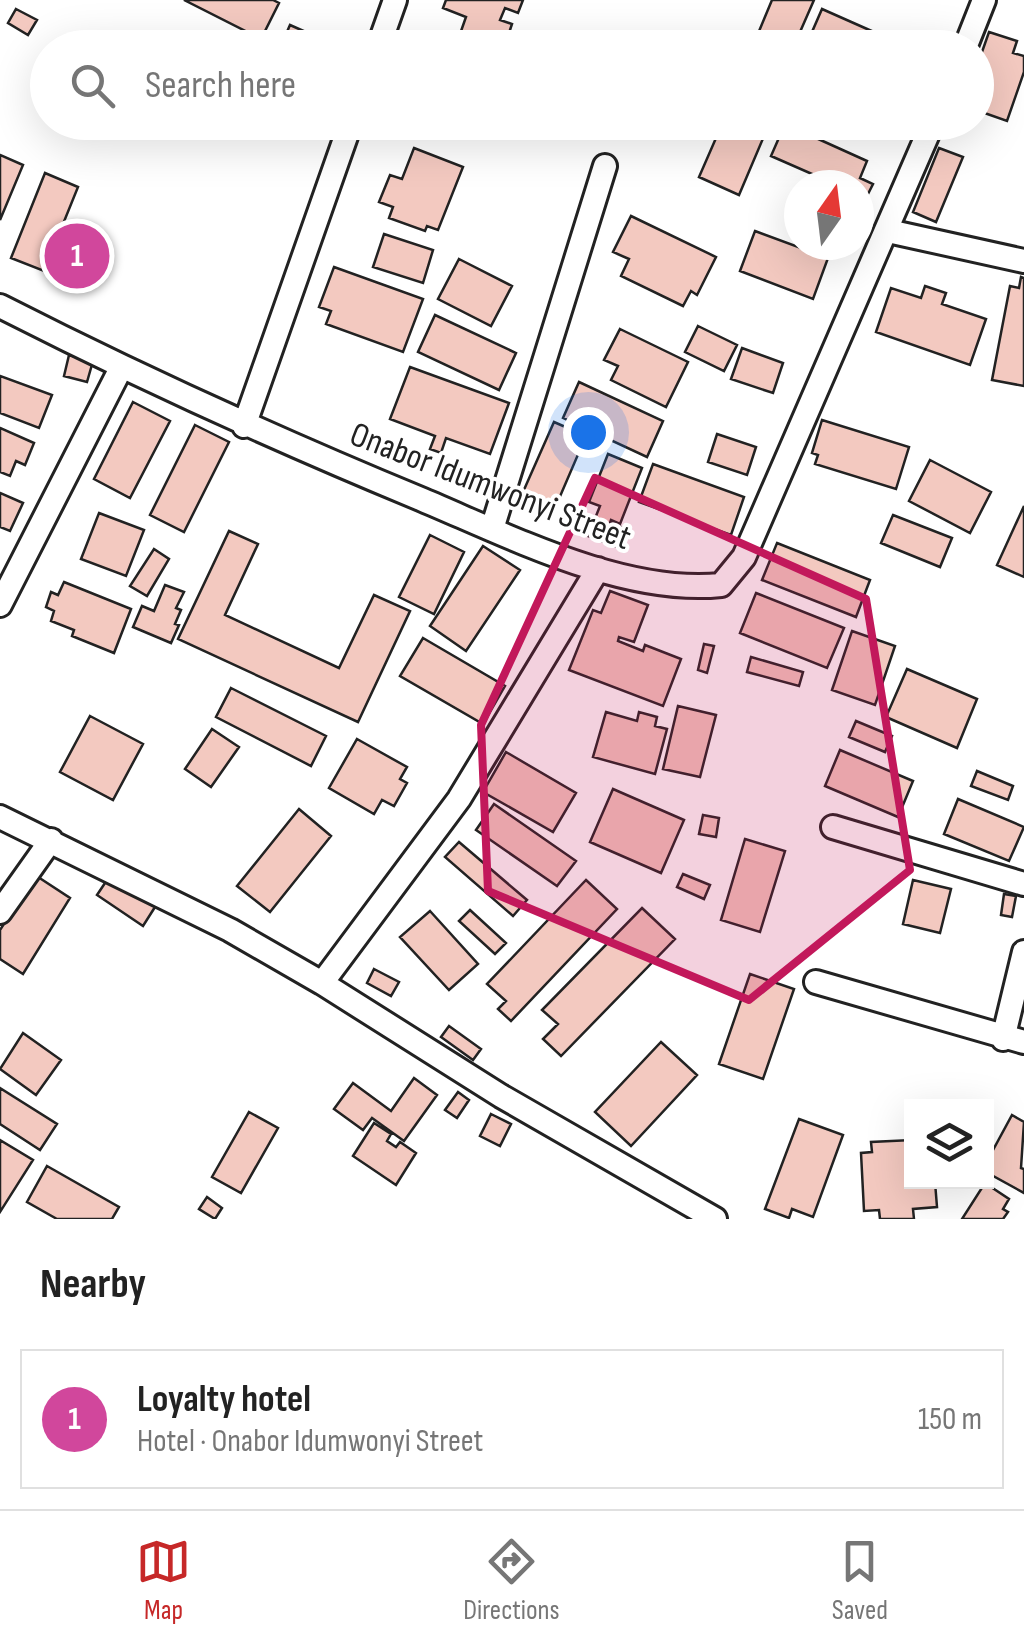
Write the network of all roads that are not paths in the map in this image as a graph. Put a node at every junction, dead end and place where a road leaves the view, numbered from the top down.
1 (984, 0) edge
2 (388, 2) edge
3 (382, 30) edge
4 (972, 30) edge
5 (346, 140) edge
6 (926, 140) edge
7 (605, 166) dead end
8 (888, 231) junction
9 (1024, 260) edge
10 (0, 306) edge
11 (121, 368) junction
12 (244, 426) junction
13 (492, 529) junction
14 (598, 570) junction
15 (0, 605) edge
16 (0, 817) edge
17 (834, 827) dead end
18 (50, 840) junction
19 (1024, 884) edge
20 (0, 912) edge
21 (1024, 952) edge
22 (322, 982) junction
23 (816, 982) dead end
24 (1014, 1041) edge
25 (715, 1219) edge

1 - 4 street
2 - 3 street
5 - 12 street
6 - 8 street, Onabor Idumwonyi Street
7 - 13 street
8 - 9 street
8 - 14 street, Onabor Idumwonyi Street
10 - 11 street, Onabor Idumwonyi Street
11 - 12 street, Onabor Idumwonyi Street
11 - 15 street
12 - 13 street, Onabor Idumwonyi Street
13 - 14 street, Onabor Idumwonyi Street
14 - 22 street
16 - 18 street
17 - 19 street
18 - 20 street
18 - 22 street
21 - 24 street
22 - 25 street
23 - 24 street

